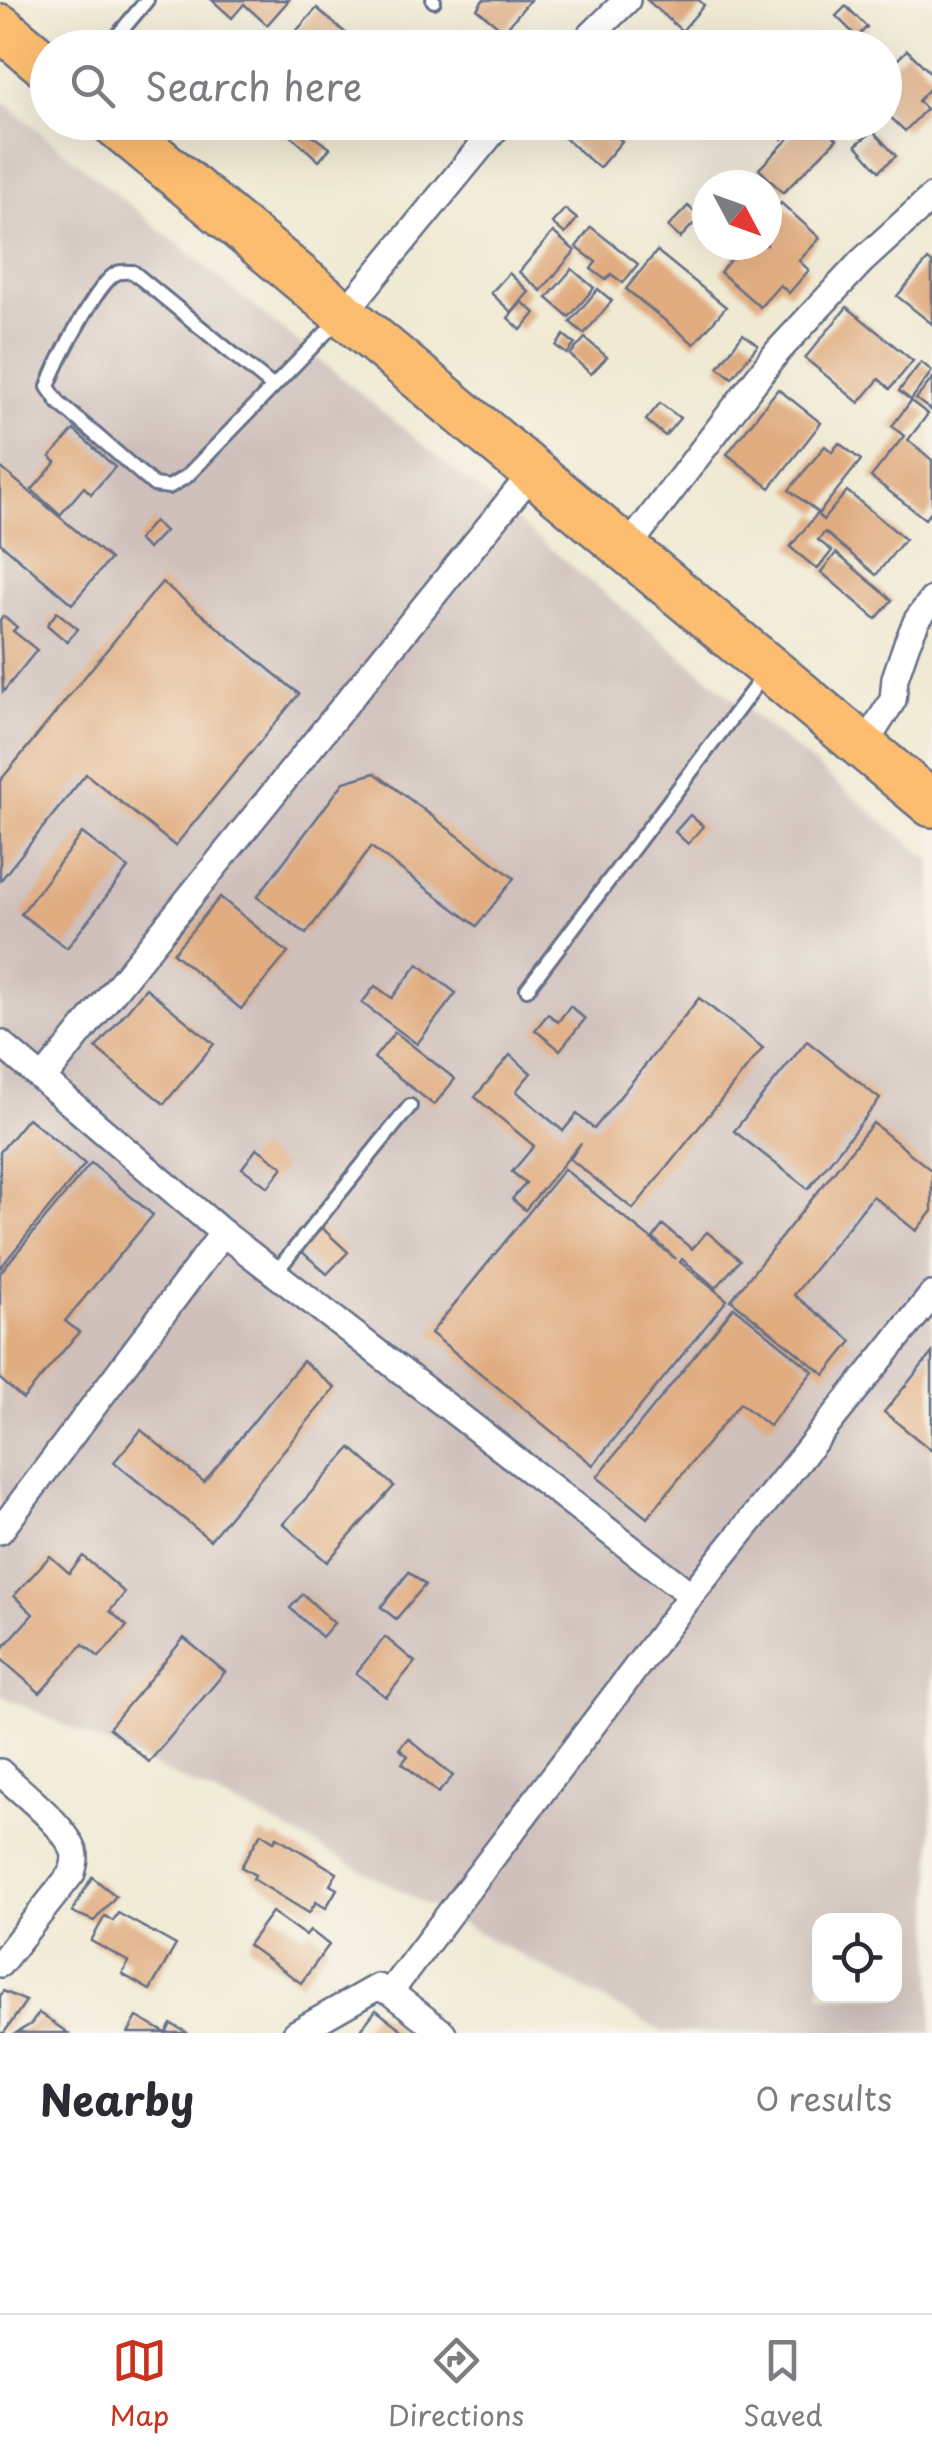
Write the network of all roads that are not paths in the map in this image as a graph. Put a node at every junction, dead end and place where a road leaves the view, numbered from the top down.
1 (6, 0) edge
2 (147, 0) edge
3 (627, 0) edge
4 (0, 8) edge
5 (0, 27) edge
6 (122, 30) edge
7 (596, 30) edge
8 (30, 52) edge
9 (134, 140) edge
10 (485, 140) edge
11 (932, 197) edge
12 (342, 316) junction
13 (272, 386) junction
14 (532, 473) junction
15 (626, 550) junction
16 (932, 600) edge
17 (768, 669) junction
18 (863, 748) junction
19 (932, 804) edge
20 (527, 989) dead end
21 (0, 1043) edge
22 (43, 1079) junction
23 (410, 1106) dead end
24 (223, 1232) junction
25 (276, 1273) junction
26 (932, 1295) edge
27 (0, 1531) edge
28 (691, 1595) junction
29 (0, 1772) edge
30 (0, 1964) edge
31 (390, 1992) junction
32 (296, 2033) edge
33 (443, 2033) edge

1 - 4 street
2 - 6 lane
3 - 7 street
5 - 8 highway
9 - 12 highway
10 - 12 street
11 - 15 street
12 - 13 lane
12 - 14 highway
13 - 13 lane
14 - 15 highway
14 - 22 street
15 - 17 highway
16 - 18 street
17 - 18 highway
17 - 20 lane
18 - 19 highway
21 - 22 street
22 - 24 street
23 - 25 lane
24 - 25 street
24 - 27 street
25 - 28 street
26 - 28 street
28 - 31 street
29 - 30 street
31 - 32 street
31 - 33 street

